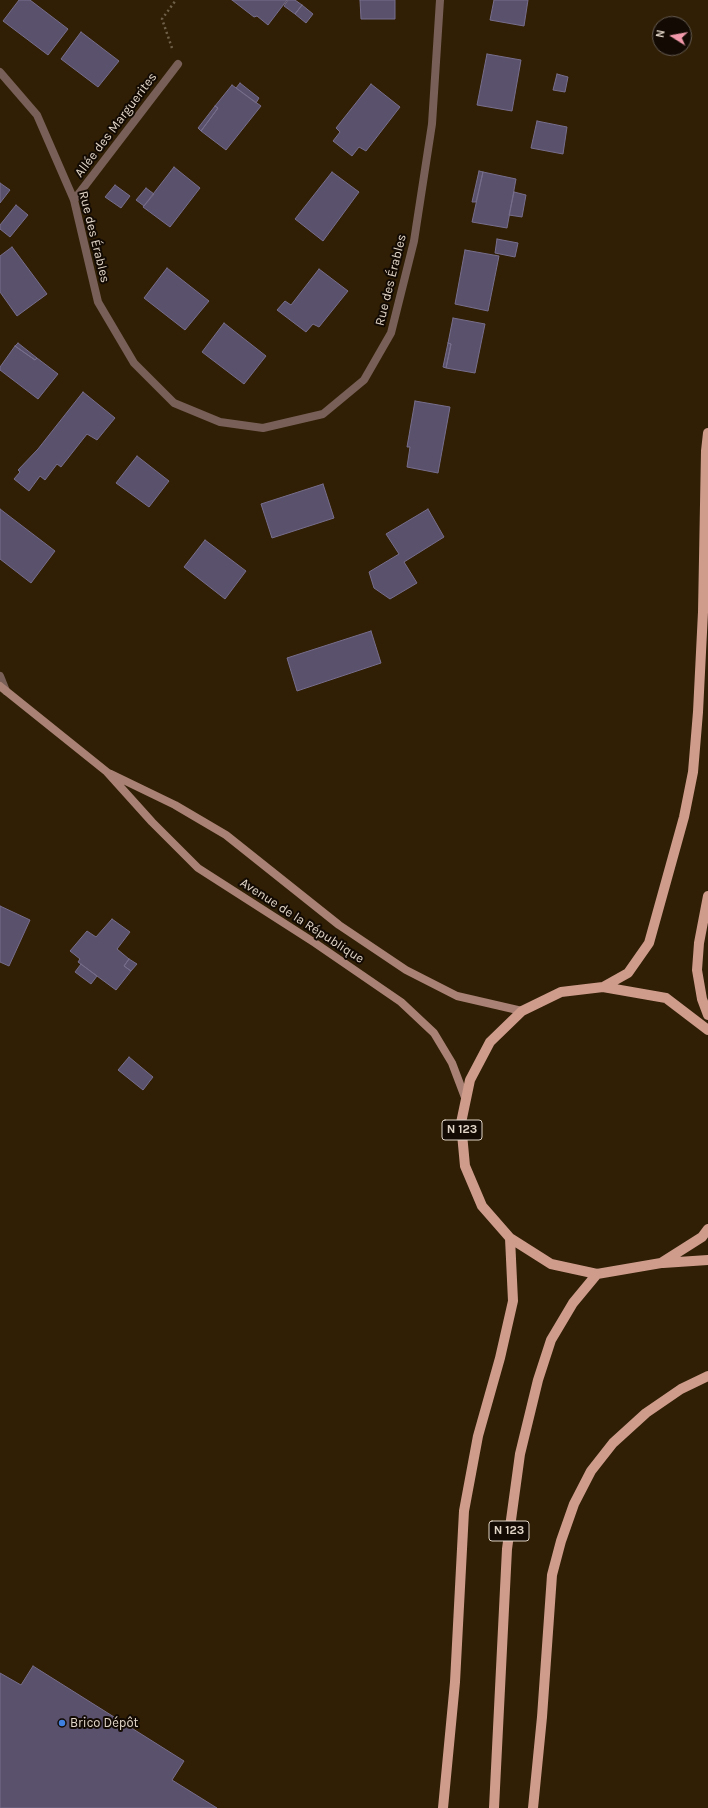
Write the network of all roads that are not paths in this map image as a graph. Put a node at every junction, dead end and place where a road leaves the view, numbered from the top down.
1 (440, 0) edge
2 (178, 64) road end
3 (0, 74) edge
4 (74, 200) junction
5 (708, 433) edge
6 (0, 676) edge
7 (3, 688) edge
8 (107, 772) junction
9 (708, 896) edge
10 (603, 987) junction
11 (522, 1011) junction
12 (708, 1015) edge
13 (708, 1030) edge
14 (466, 1100) junction
15 (708, 1229) edge
16 (510, 1238) junction
17 (708, 1260) edge
18 (661, 1263) junction
19 (598, 1274) junction
20 (708, 1376) edge
21 (443, 1808) edge
22 (494, 1808) edge
23 (533, 1808) edge

1 - 4 street, Rue des Érables
2 - 4 street, Allée des Marguerites
3 - 4 street, Rue des Érables
5 - 10 main road, N 123
6 - 7 street
7 - 8 main road, Avenue de la République
8 - 11 main road, Avenue de la République
8 - 14 main road, Avenue de la République
9 - 12 main road
10 - 11 main road, N 123
10 - 13 main road, N 123
11 - 14 main road, N 123
14 - 16 main road, N 123
15 - 18 main road, N 123
16 - 19 main road, N 123
16 - 21 main road
17 - 18 main road
18 - 19 main road, N 123
19 - 22 main road, N 123
20 - 23 main road

